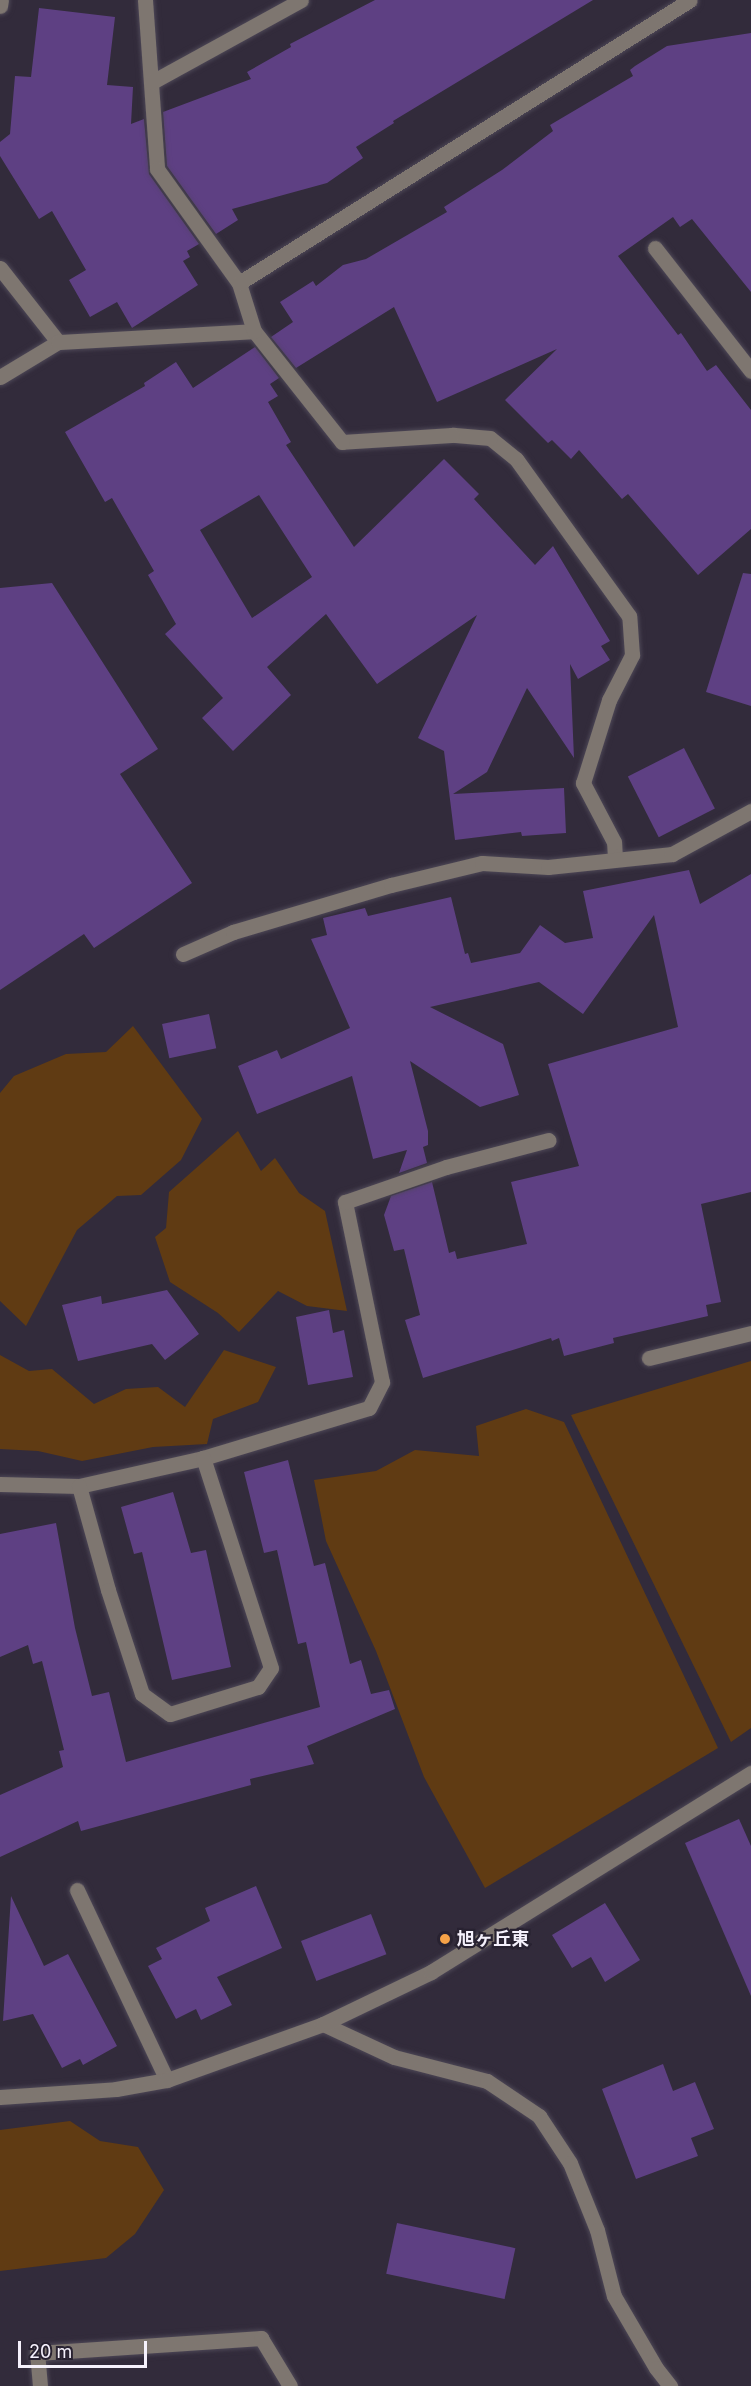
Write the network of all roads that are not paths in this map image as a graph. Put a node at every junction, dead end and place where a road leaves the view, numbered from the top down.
1 (1, 0) edge
2 (145, 0) edge
3 (301, 0) edge
4 (690, 0) edge
5 (0, 6) edge
6 (153, 82) junction
7 (656, 248) dead end
8 (0, 268) edge
9 (239, 283) junction
10 (254, 331) junction
11 (58, 342) junction
12 (751, 371) edge
13 (0, 376) edge
14 (751, 811) edge
15 (615, 860) junction
16 (183, 954) dead end
17 (549, 1140) dead end
18 (751, 1333) edge
19 (649, 1358) dead end
20 (203, 1458) junction
21 (0, 1484) edge
22 (79, 1486) junction
23 (751, 1773) edge
24 (77, 1890) dead end
25 (323, 2024) junction
26 (167, 2080) junction
27 (0, 2097) edge
28 (40, 2386) edge
29 (290, 2386) edge
30 (670, 2386) edge

1 - 5 street
2 - 6 street
3 - 6 street
4 - 9 street
6 - 9 street
7 - 12 street
8 - 11 street
9 - 10 street
10 - 11 street
10 - 15 street
11 - 13 street
14 - 15 street
15 - 16 street
17 - 20 street
18 - 19 street
20 - 22 street
20 - 22 street
21 - 22 street
23 - 25 street
24 - 26 street
25 - 26 street
25 - 30 street
26 - 27 street
28 - 29 street

